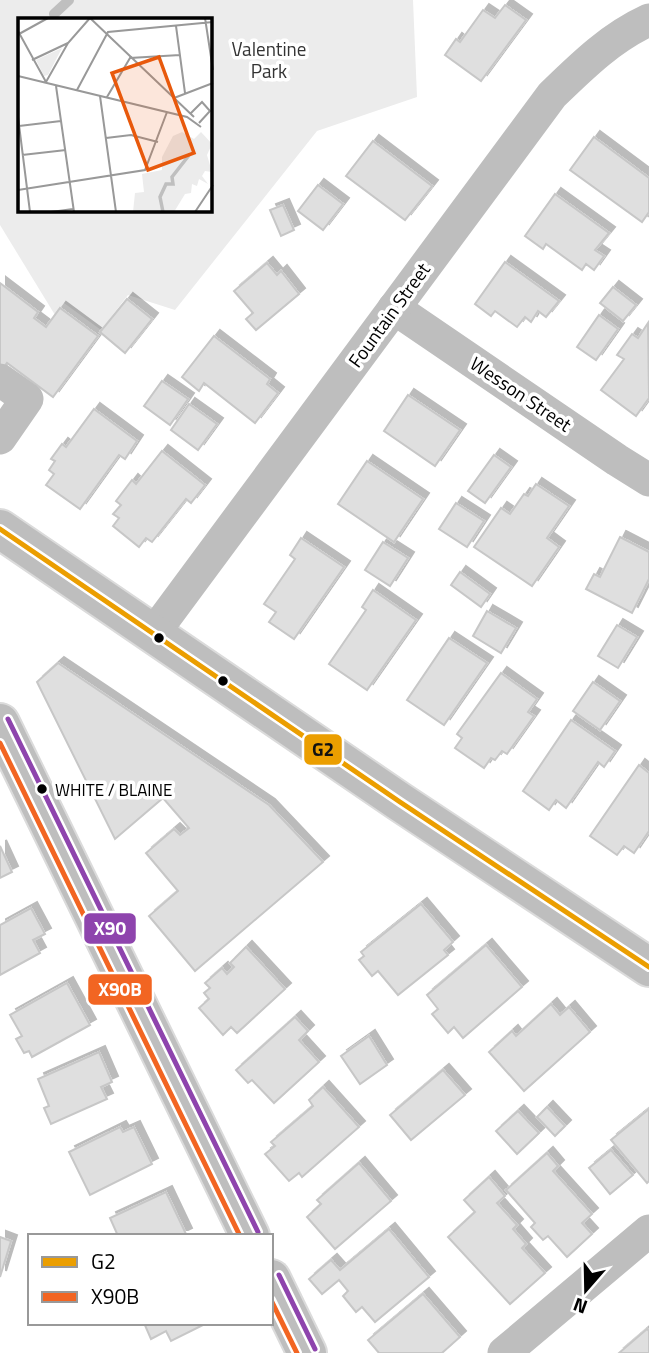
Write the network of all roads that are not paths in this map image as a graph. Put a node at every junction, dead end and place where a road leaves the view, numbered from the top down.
1 (649, 20) edge
2 (394, 308) junction
3 (0, 380) edge
4 (3, 426) edge
5 (649, 480) edge
6 (4, 541) edge
7 (153, 634) junction
8 (0, 723) edge
9 (14, 778) edge
10 (649, 967) edge
11 (649, 1231) edge
12 (249, 1234) edge
13 (273, 1283) edge
14 (307, 1353) edge
15 (504, 1353) edge

1 - 2 street, Fountain Street
2 - 5 street, Wesson Street
2 - 7 street, Fountain Street
3 - 4 street
6 - 7 main road
7 - 10 main road
8 - 9 main road
9 - 12 main road
11 - 15 street
13 - 14 main road

